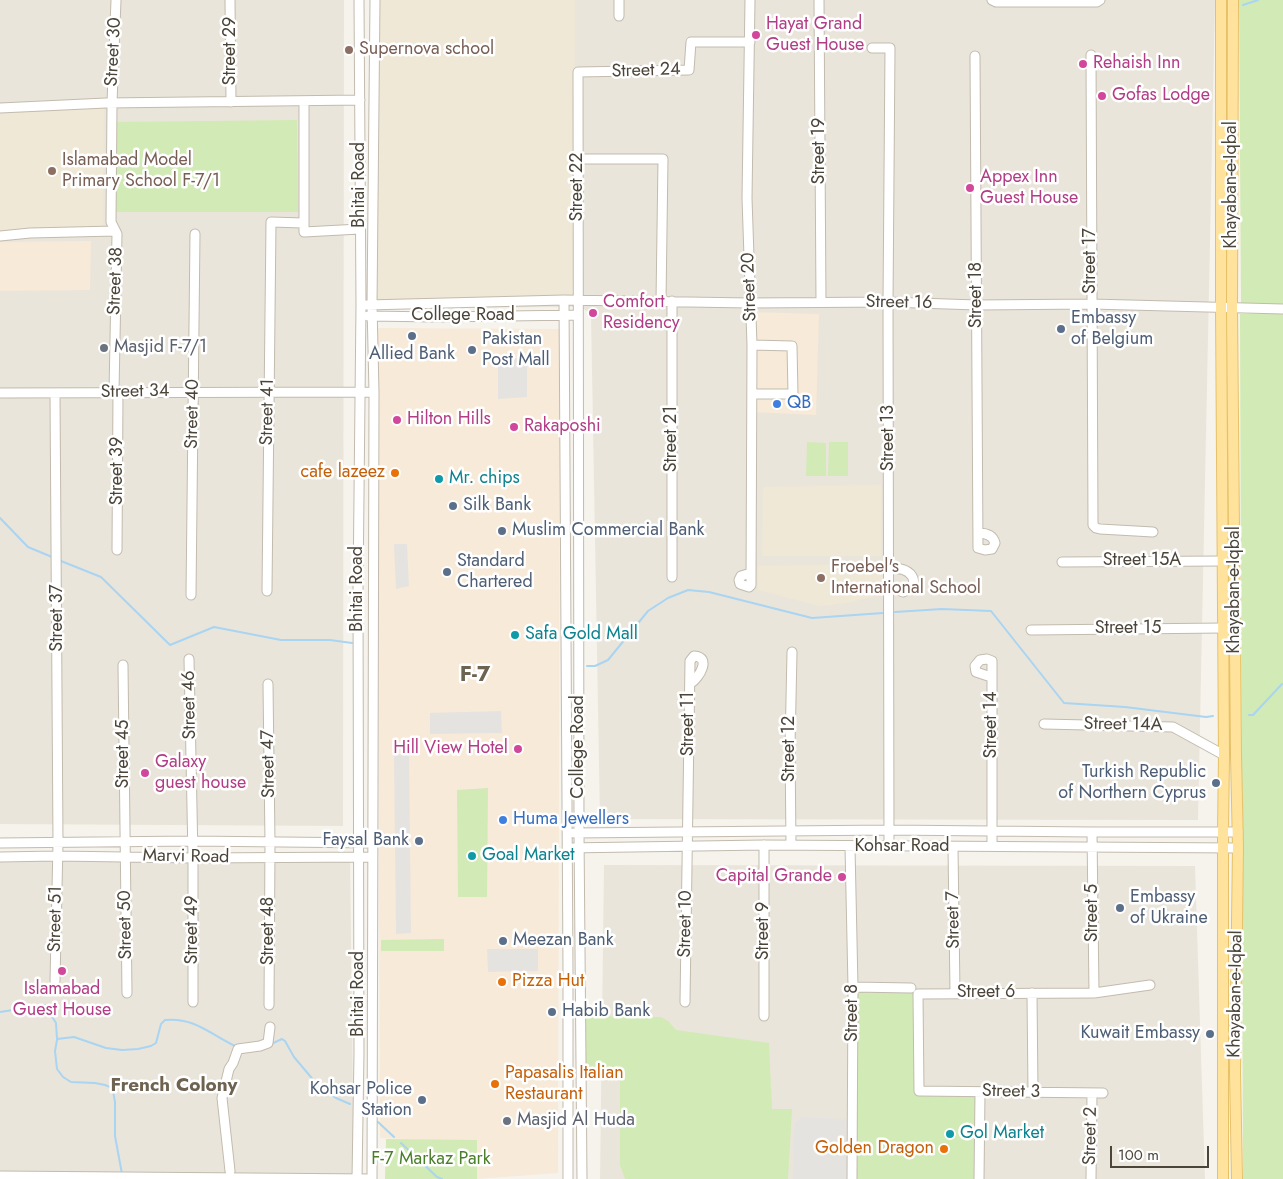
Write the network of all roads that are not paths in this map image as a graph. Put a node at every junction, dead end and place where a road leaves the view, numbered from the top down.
1 (116, 0) edge
2 (230, 0) edge
3 (359, 0) edge
4 (375, 0) edge
5 (619, 0) edge
6 (750, 0) edge
7 (818, 0) edge
8 (1221, 0) edge
9 (1233, 0) edge
10 (992, 1) edge
11 (1100, 1) edge
12 (619, 16) dead end
13 (750, 42) junction
14 (872, 48) dead end
15 (1091, 55) dead end
16 (975, 56) dead end
17 (578, 72) joint
18 (360, 100) junction
19 (304, 101) junction
20 (231, 102) junction
21 (112, 104) junction
22 (0, 108) edge
23 (578, 159) junction
24 (303, 223) junction
25 (360, 230) junction
26 (114, 231) junction
27 (195, 234) dead end
28 (0, 236) edge
29 (564, 300) junction
30 (578, 301) junction
31 (661, 301) junction
32 (672, 301) junction
33 (821, 302) junction
34 (888, 302) junction
35 (750, 303) junction
36 (361, 304) junction
37 (1091, 304) junction
38 (372, 305) junction
39 (977, 306) junction
40 (1220, 308) junction
41 (1232, 308) junction
42 (1283, 309) edge
43 (578, 315) junction
44 (361, 316) junction
45 (372, 316) junction
46 (565, 316) junction
47 (752, 345) junction
48 (116, 392) junction
49 (194, 392) junction
50 (268, 392) junction
51 (360, 392) junction
52 (374, 392) junction
53 (0, 393) edge
54 (56, 394) junction
55 (752, 394) junction
56 (1153, 532) dead end
57 (978, 533) dead end
58 (117, 550) dead end
59 (1223, 561) junction
60 (1062, 562) dead end
61 (889, 570) junction
62 (751, 574) dead end
63 (672, 577) dead end
64 (889, 586) junction
65 (358, 591) junction
66 (373, 591) junction
67 (267, 592) dead end
68 (191, 595) dead end
69 (1224, 628) junction
70 (1031, 630) dead end
71 (792, 652) dead end
72 (189, 659) dead end
73 (124, 665) dead end
74 (991, 677) dead end
75 (691, 683) dead end
76 (268, 684) dead end
77 (1044, 724) dead end
78 (1224, 755) junction
79 (791, 830) junction
80 (889, 830) junction
81 (688, 832) junction
82 (992, 832) junction
83 (1092, 832) junction
84 (1222, 832) junction
85 (1238, 832) junction
86 (579, 833) junction
87 (567, 834) junction
88 (192, 841) junction
89 (0, 843) edge
90 (58, 843) junction
91 (124, 843) junction
92 (270, 843) junction
93 (358, 843) junction
94 (372, 843) junction
95 (764, 845) junction
96 (791, 845) junction
97 (850, 846) junction
98 (889, 846) junction
99 (992, 846) junction
100 (688, 847) junction
101 (953, 847) junction
102 (1224, 847) junction
103 (567, 848) junction
104 (580, 848) junction
105 (1093, 848) junction
106 (1238, 848) junction
107 (57, 856) junction
108 (125, 856) junction
109 (0, 857) edge
110 (269, 857) junction
111 (358, 857) junction
112 (372, 857) junction
113 (193, 858) junction
114 (56, 981) dead end
115 (1150, 985) dead end
116 (853, 987) junction
117 (911, 988) dead end
118 (127, 993) dead end
119 (955, 993) junction
120 (1032, 993) junction
121 (1094, 993) junction
122 (193, 1002) dead end
123 (685, 1002) dead end
124 (269, 1005) dead end
125 (764, 1016) dead end
126 (270, 1027) dead end
127 (359, 1053) junction
128 (373, 1053) junction
129 (919, 1091) joint
130 (980, 1092) junction
131 (1033, 1092) junction
132 (1092, 1093) junction
133 (1103, 1093) dead end
134 (230, 1171) dead end
135 (0, 1176) edge
136 (287, 1179) edge
137 (357, 1179) edge
138 (372, 1179) edge
139 (568, 1179) edge
140 (582, 1179) edge
141 (852, 1179) edge
142 (979, 1179) edge
143 (1091, 1179) edge
144 (1223, 1179) edge
145 (1237, 1179) edge

1 - 21 street, Street 30
2 - 20 street, Street 29
3 - 18 street, Bhitai Road
4 - 38 street, Bhitai Road
5 - 12 street
6 - 13 street, Street 20
7 - 33 street, Street 19
8 - 40 main road, Khayaban-e-Iqbal
9 - 41 main road, Khayaban-e-Iqbal
10 - 11 street
13 - 17 street, Street 24
13 - 35 street, Street 20
14 - 34 street, Street 13
15 - 37 street, Street 17
16 - 39 street, Street 18
17 - 23 street, Street 22
18 - 19 street
18 - 25 street, Bhitai Road
19 - 20 street
19 - 24 street
20 - 21 street
21 - 22 street
21 - 26 street, Street 30
23 - 30 street, Street 22
23 - 31 street
24 - 25 street
24 - 50 street, Street 41
25 - 36 street, Bhitai Road
26 - 28 street
26 - 48 street, Street 38
27 - 49 street, Street 40
29 - 30 street, College Road
29 - 38 street, College Road
29 - 46 street, College Road
30 - 31 street, Street 16
30 - 43 street, College Road
31 - 32 street, Street 16
32 - 35 street, Street 16
32 - 63 street, Street 21
33 - 34 street, Street 16
33 - 35 street, Street 16
34 - 39 street, Street 16
34 - 61 street, Street 13
35 - 47 street, Street 20
36 - 38 street, College Road
36 - 44 street, Bhitai Road
37 - 39 street, Street 16
37 - 40 street, Street 16
37 - 56 street, Street 17
38 - 45 street, Bhitai Road
39 - 57 street, Street 18
40 - 41 street
40 - 59 main road, Khayaban-e-Iqbal
41 - 42 street
41 - 85 main road, Khayaban-e-Iqbal
43 - 46 street, College Road
43 - 86 street, College Road
44 - 45 street, College Road
44 - 51 street, Bhitai Road
45 - 46 street, College Road
45 - 52 street, Bhitai Road
46 - 87 street, College Road
47 - 55 street, Street 20
47 - 55 street
48 - 49 street, Street 34
48 - 54 street, Street 34
48 - 58 street, Street 39
49 - 50 street, Street 34
49 - 68 street, Street 40
50 - 51 street, Street 34
50 - 67 street, Street 41
51 - 52 street, Street 34
51 - 65 street, Bhitai Road
52 - 66 street, Bhitai Road
53 - 54 street, Street 34
54 - 90 street, Street 37
55 - 62 street, Street 20
59 - 60 street, Street 15A
59 - 69 main road, Khayaban-e-Iqbal
61 - 64 street, Street 13
61 - 64 street
64 - 80 street, Street 13
65 - 66 street
65 - 93 street, Bhitai Road
66 - 94 street, Bhitai Road
69 - 70 street, Street 15
69 - 78 main road, Khayaban-e-Iqbal
71 - 79 street, Street 12
72 - 88 street, Street 46
73 - 91 street, Street 45
74 - 82 street, Street 14
75 - 81 street, Street 11
76 - 92 street, Street 47
77 - 78 street, Street 14A
78 - 84 main road, Khayaban-e-Iqbal
79 - 80 street, Kohsar Road
79 - 81 street, Kohsar Road
79 - 96 street, Street 12
80 - 82 street, Kohsar Road
80 - 98 street, Street 13
81 - 86 street, Kohsar Road
81 - 100 street, Street 10
82 - 83 street, Kohsar Road
82 - 99 street
83 - 84 street, Kohsar Road
83 - 105 street, Street 5
84 - 85 street, Kohsar Road
84 - 102 main road, Khayaban-e-Iqbal
85 - 106 main road, Khayaban-e-Iqbal
86 - 87 street, Kohsar Road
86 - 104 street, College Road
87 - 103 street, College Road
88 - 91 street, Marvi Road
88 - 92 street, Marvi Road
88 - 113 street, Street 46
89 - 90 street, Marvi Road
90 - 91 street, Marvi Road
90 - 107 street, Street 37
91 - 108 street, Street 45
92 - 93 street, Marvi Road
92 - 110 street, Street 47
93 - 94 street, Marvi Road
93 - 111 street, Bhitai Road
94 - 112 street, Bhitai Road
95 - 96 street, Kohsar Road
95 - 100 street, Kohsar Road
95 - 125 street, Street 9
96 - 97 street, Kohsar Road
97 - 98 street, Kohsar Road
97 - 116 street, Street 8
98 - 101 street, Kohsar Road
99 - 101 street, Kohsar Road
99 - 105 street, Kohsar Road
100 - 104 street, Kohsar Road
100 - 123 street, Street 10
101 - 119 street, Street 7
102 - 105 street, Kohsar Road
102 - 106 street, Kohsar Road
102 - 144 main road, Khayaban-e-Iqbal
103 - 104 street, Kohsar Road
103 - 139 street, College Road
104 - 140 street, College Road
105 - 121 street, Street 5
106 - 145 main road, Khayaban-e-Iqbal
107 - 108 street, Marvi Road
107 - 109 street, Marvi Road
107 - 114 street, Street 51
108 - 113 street, Marvi Road
108 - 118 street, Street 50
110 - 111 street, Marvi Road
110 - 113 street, Marvi Road
110 - 124 street, Street 48
111 - 112 street, Marvi Road
111 - 127 street, Bhitai Road
112 - 128 street, Bhitai Road
113 - 122 street, Street 49
115 - 121 street, Street 6
116 - 117 street
116 - 141 street, Street 8
119 - 120 street, Street 6
119 - 129 street, Street 6
120 - 121 street, Street 6
120 - 131 street
126 - 134 street
127 - 128 street
127 - 137 street, Bhitai Road
128 - 138 street, Bhitai Road
129 - 130 street, Street 3
130 - 131 street, Street 3
130 - 142 street
131 - 132 street, Street 3
132 - 133 street, Street 3
132 - 143 street, Street 2
135 - 136 street
136 - 137 street
137 - 138 street

